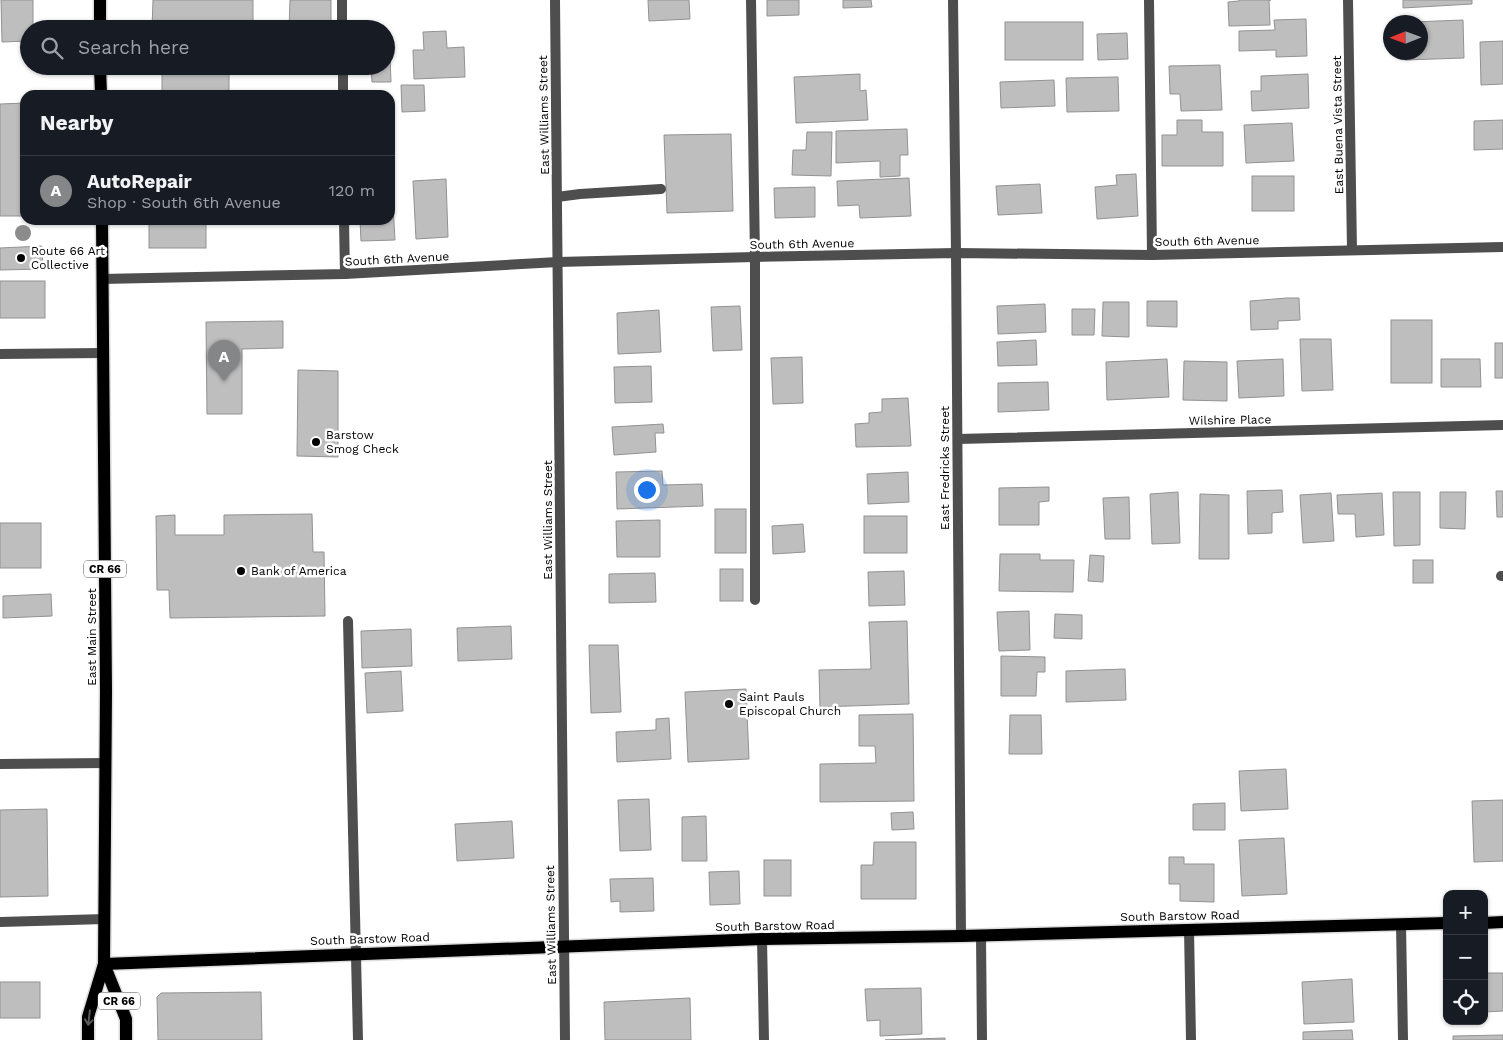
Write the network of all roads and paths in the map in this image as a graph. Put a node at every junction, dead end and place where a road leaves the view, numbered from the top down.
1 (100, 0) edge
2 (342, 0) edge
3 (555, 0) edge
4 (751, 0) edge
5 (953, 0) edge
6 (1149, 0) edge
7 (1348, 0) edge
8 (100, 20) edge
9 (342, 20) edge
10 (100, 75) edge
11 (342, 75) edge
12 (100, 90) edge
13 (343, 90) edge
14 (661, 189) dead end
15 (557, 197) junction
16 (102, 225) edge
17 (344, 225) edge
18 (1503, 247) edge
19 (1352, 250) junction
20 (956, 253) junction
21 (1152, 256) junction
22 (755, 257) junction
23 (558, 262) junction
24 (345, 274) junction
25 (102, 278) junction
26 (103, 353) junction
27 (0, 354) edge
28 (1503, 425) edge
29 (958, 439) junction
30 (755, 600) dead end
31 (348, 621) dead end
32 (106, 763) junction
33 (0, 764) edge
34 (105, 918) junction
35 (0, 922) edge
36 (1503, 922) edge
37 (1443, 923) edge
38 (1488, 923) edge
39 (1402, 924) junction
40 (1189, 929) junction
41 (961, 936) junction
42 (981, 936) junction
43 (762, 939) junction
44 (563, 946) junction
45 (356, 954) junction
46 (104, 964) junction
47 (88, 1040) edge
48 (126, 1040) edge
49 (358, 1040) edge
50 (564, 1040) edge
51 (764, 1040) edge
52 (982, 1040) edge
53 (1190, 1040) edge
54 (1403, 1040) edge

1 - 8 main road
2 - 9 street
3 - 15 street, East Williams Street
4 - 22 street
5 - 20 street, East Fredricks Street
6 - 21 street
7 - 19 street, East Buena Vista Street
10 - 12 main road
11 - 13 street
14 - 15 street
15 - 23 street, East Williams Street
16 - 25 main road, East Main Street / CR 66
17 - 24 street
18 - 19 street, South 6th Avenue
19 - 21 street, South 6th Avenue
20 - 21 street, South 6th Avenue
20 - 22 street, South 6th Avenue
20 - 29 street, East Fredricks Street
22 - 23 street, South 6th Avenue
22 - 30 street
23 - 24 street, South 6th Avenue
23 - 44 street, East Williams Street
24 - 25 street, South 6th Avenue
25 - 26 main road, East Main Street / CR 66
26 - 27 street
26 - 32 main road, East Main Street / CR 66
28 - 29 street, Wilshire Place
29 - 41 street, East Fredricks Street
31 - 45 street
32 - 33 street
32 - 34 main road, East Main Street / CR 66
34 - 35 street
34 - 46 main road, East Main Street / CR 66
36 - 38 main road
37 - 39 main road, South Barstow Road
39 - 40 main road, South Barstow Road
39 - 54 street
40 - 42 main road, South Barstow Road
40 - 53 street
41 - 42 main road, South Barstow Road
41 - 43 main road, South Barstow Road
42 - 52 street
43 - 44 main road, South Barstow Road
43 - 51 street
44 - 45 main road, South Barstow Road
44 - 50 street, East Williams Street
45 - 46 main road, South Barstow Road
45 - 49 street
46 -> 47 main road, East Main Street / CR 66
46 - 48 main road, East Main Street / CR 66

